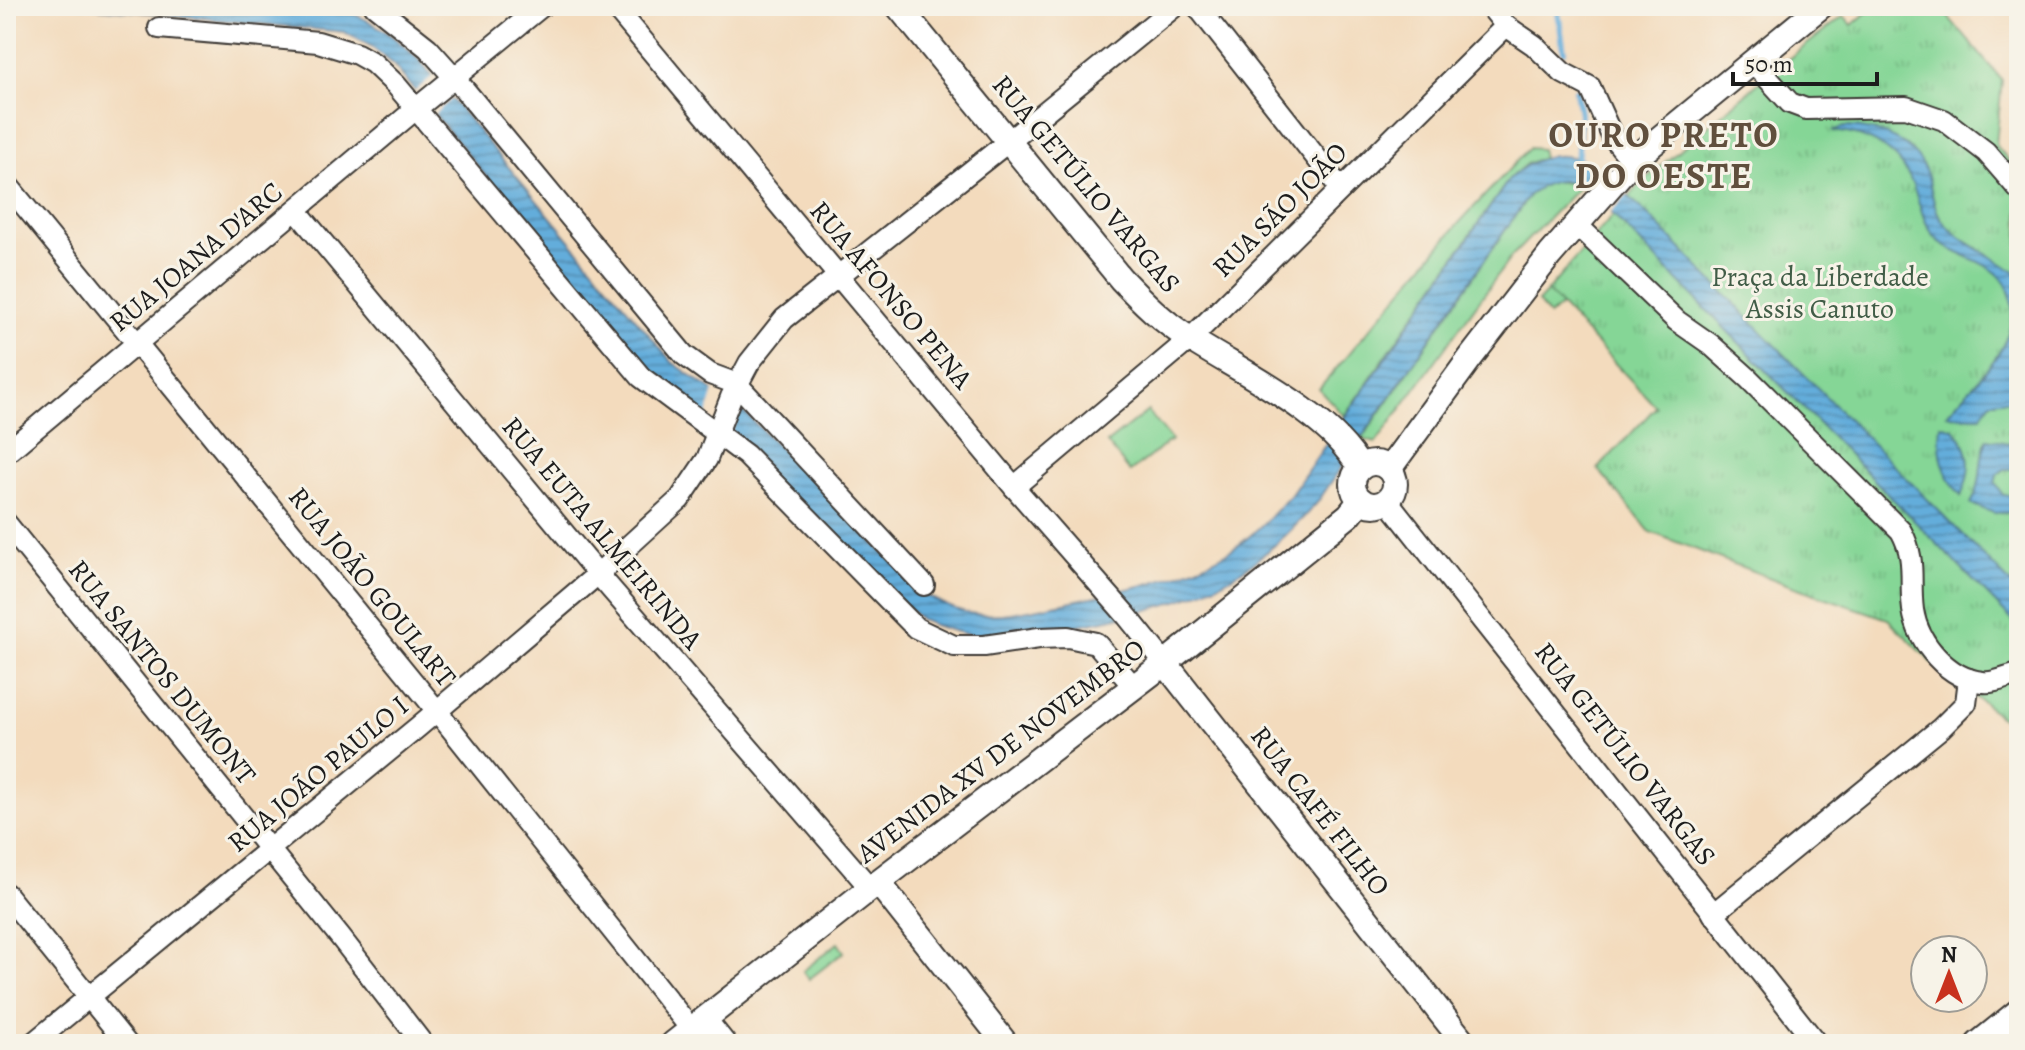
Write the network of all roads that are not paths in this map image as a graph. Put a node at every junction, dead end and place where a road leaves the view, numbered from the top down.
1 (375, 6) edge
2 (542, 6) edge
3 (614, 6) edge
4 (898, 6) edge
5 (1175, 6) edge
6 (1197, 6) edge
7 (1490, 6) edge
8 (1817, 7) edge
9 (1506, 26) junction
10 (159, 28) dead end
11 (1752, 61) junction
12 (450, 81) junction
13 (419, 106) junction
14 (1009, 141) junction
15 (1632, 161) junction
16 (6, 183) edge
17 (1341, 189) junction
18 (2019, 190) edge
19 (296, 210) junction
20 (1576, 224) junction
21 (838, 275) junction
22 (1190, 339) junction
23 (136, 342) junction
24 (727, 411) junction
25 (6, 453) edge
26 (1356, 462) junction
27 (1389, 469) junction
28 (1014, 487) junction
29 (1361, 500) junction
30 (1387, 500) junction
31 (6, 523) edge
32 (598, 574) junction
33 (924, 585) dead end
34 (1127, 616) joint
35 (1165, 663) junction
36 (2019, 674) edge
37 (1969, 679) junction
38 (1134, 687) junction
39 (437, 711) junction
40 (269, 851) junction
41 (874, 885) junction
42 (6, 894) edge
43 (1713, 914) junction
44 (91, 998) junction
45 (2019, 1011) edge
46 (690, 1030) edge
47 (32, 1044) edge
48 (127, 1044) edge
49 (423, 1044) edge
50 (726, 1044) edge
51 (1006, 1044) edge
52 (1465, 1044) edge
53 (1817, 1044) edge
54 (1978, 1044) edge

1 - 12 street
2 - 12 street, RUA JOANA D'ARC
3 - 21 street, RUA AFONSO PENA
4 - 14 street, RUA GETÚLIO VARGAS
5 - 14 street, RUA JOÃO PAULO I
6 - 17 street
7 - 9 street
8 - 11 street
9 - 15 street
9 - 17 street, RUA SÃO JOÃO
10 - 13 street
11 - 15 street
11 - 18 street
12 - 13 street, RUA JOANA D'ARC
12 - 24 street
13 - 19 street, RUA JOANA D'ARC
13 - 24 street
14 - 21 street, RUA JOÃO PAULO I
14 - 22 street, RUA GETÚLIO VARGAS
15 - 20 street
16 - 23 street, RUA JOÃO GOULART
17 - 22 street, RUA SÃO JOÃO
19 - 23 street, RUA JOANA D'ARC
19 - 32 street, RUA EUTA ALMEIRINDA
20 - 27 street
20 - 37 street
21 - 24 street, RUA JOÃO PAULO I
21 - 28 street, RUA AFONSO PENA
22 - 26 street, RUA GETÚLIO VARGAS
22 - 28 street, RUA SÃO JOÃO
23 - 25 street, RUA JOANA D'ARC
23 - 39 street, RUA JOÃO GOULART
24 - 32 street, RUA JOÃO PAULO I
24 - 33 street
24 - 38 street
26 - 27 street
26 - 29 street
27 - 30 street
28 - 34 street, RUA AFONSO PENA
29 - 30 street
29 - 35 street, AVENIDA XV DE NOVEMBRO
30 - 43 street, RUA GETÚLIO VARGAS
31 - 40 street, RUA SANTOS DUMONT
32 - 39 street, RUA JOÃO PAULO I
32 - 41 street, RUA EUTA ALMEIRINDA
34 - 35 street, RUA CAFÉ FILHO
35 - 38 street, AVENIDA XV DE NOVEMBRO
35 - 52 street, RUA CAFÉ FILHO
36 - 37 street
37 - 43 street
38 - 41 street, AVENIDA XV DE NOVEMBRO
39 - 40 street, RUA JOÃO PAULO I
39 - 46 street, RUA JOÃO GOULART
40 - 44 street, RUA JOÃO PAULO I
40 - 49 street, RUA SANTOS DUMONT
41 - 46 street, AVENIDA XV DE NOVEMBRO
41 - 51 street
42 - 44 street
43 - 53 street, RUA GETÚLIO VARGAS
44 - 47 street, RUA JOÃO PAULO I
44 - 48 street
45 - 54 street
46 - 50 street, RUA JOÃO GOULART

